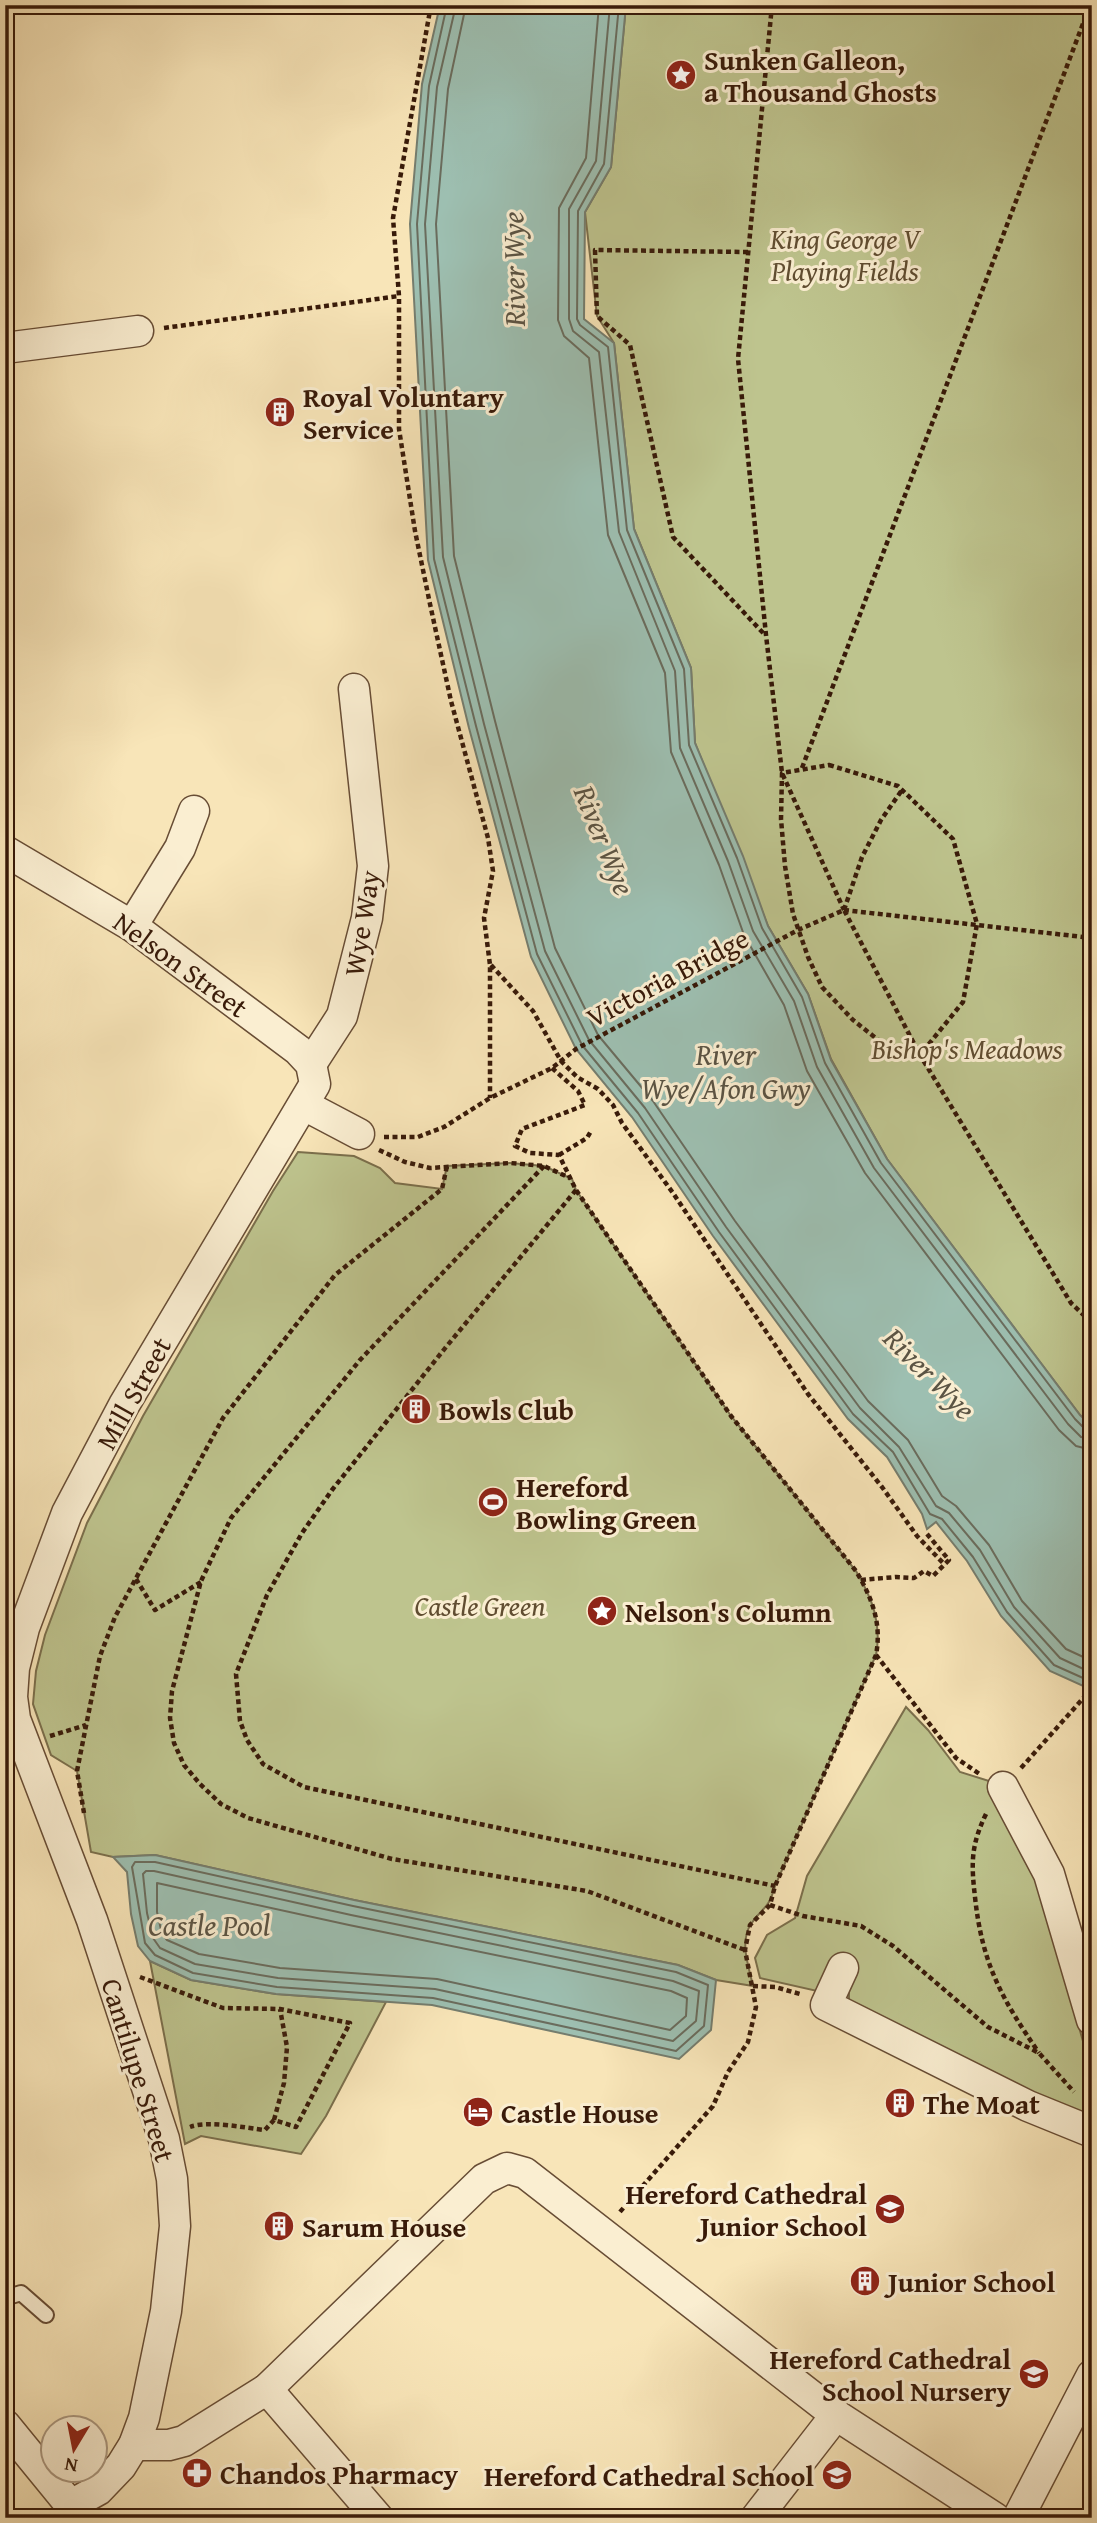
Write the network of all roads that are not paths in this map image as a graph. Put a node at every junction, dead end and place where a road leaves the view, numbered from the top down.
1 (138, 331) road end
2 (5, 348) edge
3 (354, 688) dead end
4 (194, 811) dead end
5 (5, 851) edge
6 (132, 926) junction
7 (311, 1064) junction
8 (304, 1105) junction
9 (359, 1134) road end
10 (14, 1747) edge
11 (1003, 1787) road end
12 (843, 1968) dead end
13 (1092, 2020) edge
14 (1092, 2132) edge
15 (5, 2298) edge
16 (46, 2315) dead end
17 (1092, 2375) edge
18 (267, 2389) junction
19 (836, 2415) junction
20 (5, 2425) edge
21 (134, 2445) junction
22 (76, 2511) edge
23 (378, 2518) edge
24 (756, 2518) edge
25 (995, 2518) edge
26 (1018, 2518) edge

1 - 2 street
3 - 7 street, Wye Way
4 - 6 street
5 - 6 street, Nelson Street
6 - 7 street, Nelson Street
7 - 8 street
8 - 9 street
8 - 10 street, Mill Street
10 - 21 street, Cantilupe Street
11 - 13 street
12 - 14 street
15 - 16 lane
17 - 26 street
18 - 19 street
18 - 21 street
18 - 23 street
19 - 24 street
19 - 25 street
20 - 22 street
21 - 22 street, Cantilupe Street

